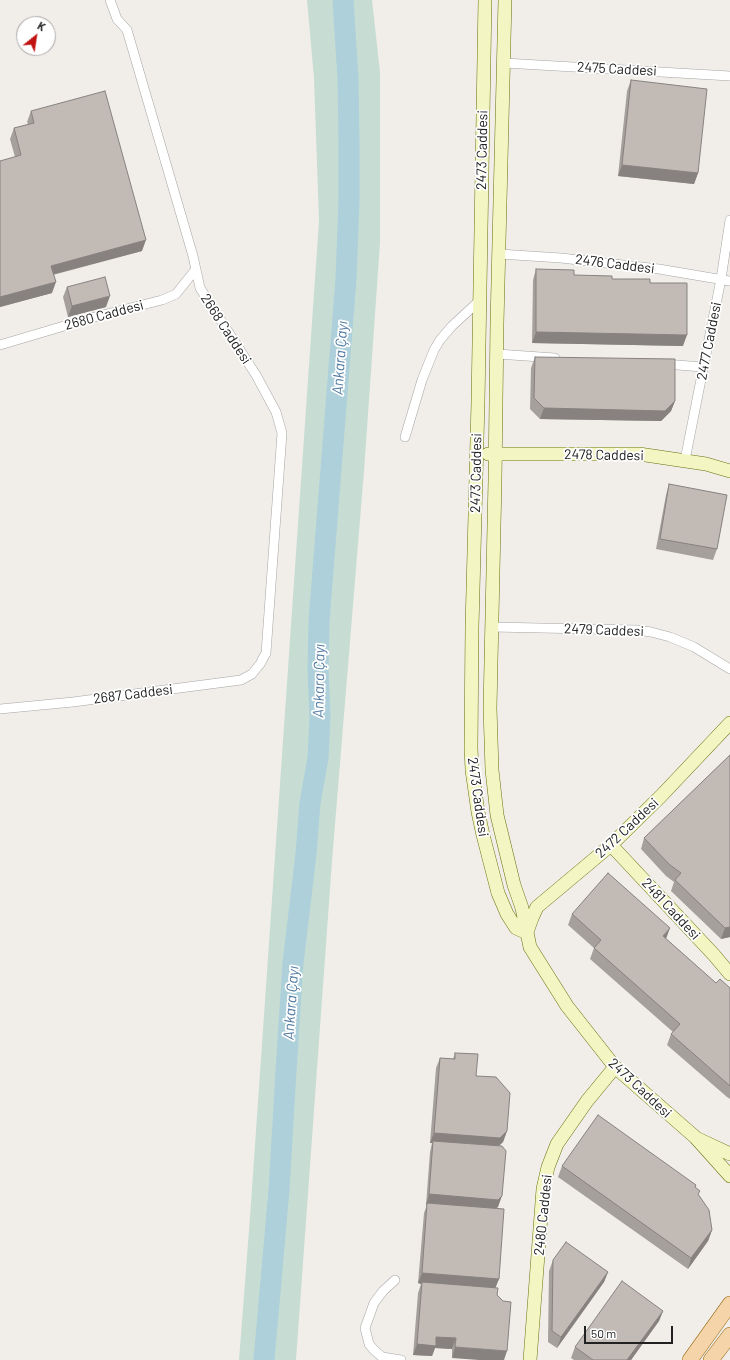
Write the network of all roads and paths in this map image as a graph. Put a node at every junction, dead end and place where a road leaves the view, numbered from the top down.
1 (110, 0) edge
2 (485, 0) edge
3 (505, 0) edge
4 (504, 63) junction
5 (730, 76) edge
6 (730, 220) edge
7 (499, 254) junction
8 (196, 269) junction
9 (725, 280) edge
10 (479, 300) junction
11 (0, 345) edge
12 (497, 354) junction
13 (560, 358) edge
14 (656, 364) edge
15 (703, 367) junction
16 (405, 437) dead end
17 (477, 454) junction
18 (496, 454) junction
19 (685, 460) junction
20 (730, 471) edge
21 (492, 627) junction
22 (260, 664) joint
23 (730, 669) edge
24 (0, 709) edge
25 (730, 723) edge
26 (611, 845) junction
27 (526, 933) junction
28 (729, 971) edge
29 (615, 1067) junction
30 (695, 1137) junction
31 (730, 1154) edge
32 (730, 1176) edge
33 (395, 1280) dead end
34 (730, 1304) edge
35 (730, 1335) edge
36 (401, 1360) edge
37 (530, 1360) edge
38 (690, 1360) edge
39 (711, 1360) edge

1 - 8 street, 2668 Caddesi
2 - 10 street, 2473 Caddesi
3 - 4 street, 2473 Caddesi
4 - 5 street, 2475 Caddesi
4 - 7 street, 2473 Caddesi
6 - 9 street, 2477 Caddesi
7 - 9 street, 2476 Caddesi
7 - 12 street, 2473 Caddesi
8 - 11 street, 2680 Caddesi
8 - 22 street, 2668 Caddesi
9 - 15 street, 2477 Caddesi
10 - 16 street
10 - 17 street, 2473 Caddesi
12 - 13 street
12 - 18 street, 2473 Caddesi
14 - 15 street
15 - 19 street, 2477 Caddesi
17 - 18 street, 2478 Caddesi
17 - 27 street, 2473 Caddesi
18 - 19 street, 2478 Caddesi
18 - 21 street, 2473 Caddesi
19 - 20 street, 2478 Caddesi
21 - 23 street, 2479 Caddesi
21 - 27 street, 2473 Caddesi
22 - 24 street, 2687 Caddesi
25 - 26 street, 2472 Caddesi
26 - 27 street, 2472 Caddesi
26 - 28 street, 2481 Caddesi
27 - 29 street, 2473 Caddesi
29 - 30 street, 2473 Caddesi
29 - 37 street, 2480 Caddesi
30 - 31 street, 2473 Caddesi
30 - 32 street, 2473 Caddesi
33 - 36 street
34 - 38 main road
35 - 39 main road

